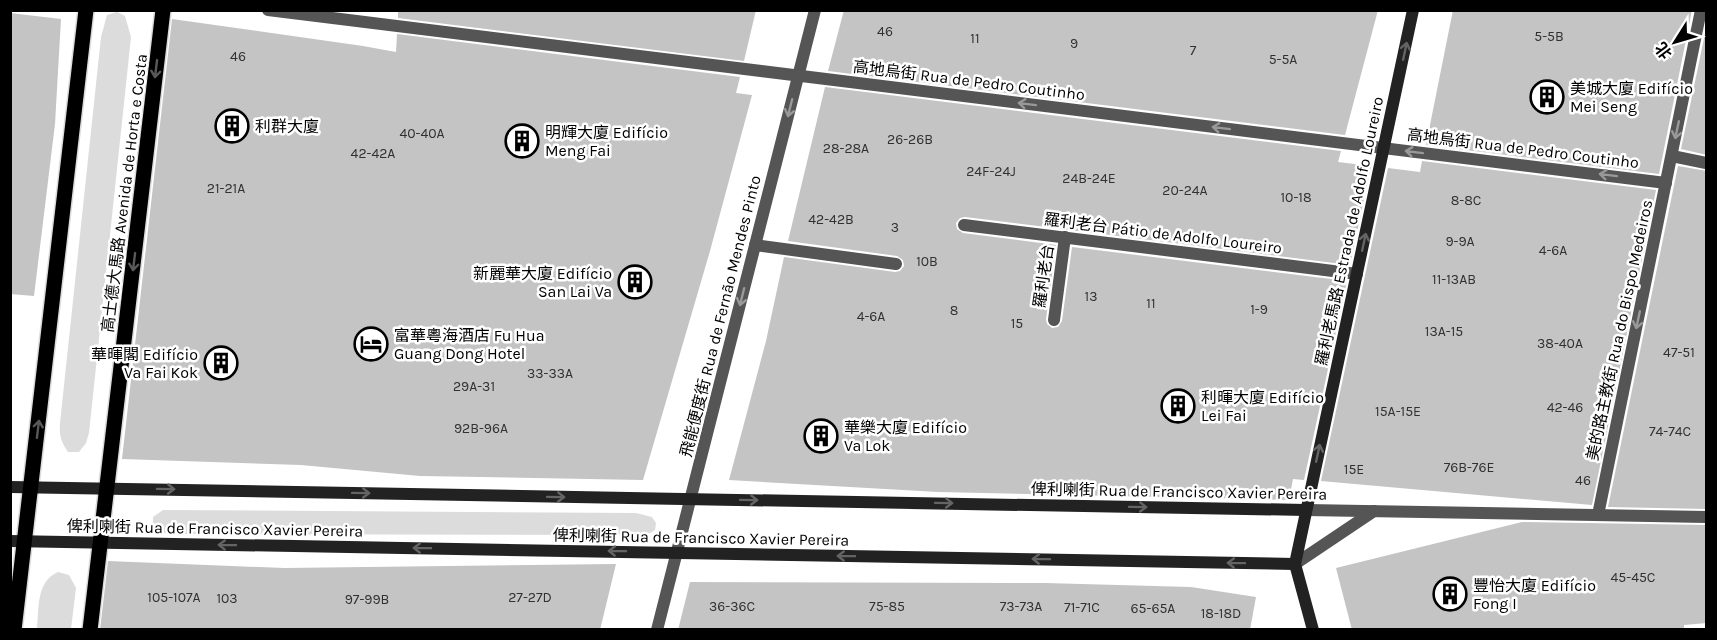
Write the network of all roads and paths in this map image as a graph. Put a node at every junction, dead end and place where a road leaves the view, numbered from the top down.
1 (86, 10) edge
2 (163, 10) edge
3 (268, 10) edge
4 (815, 10) edge
5 (1413, 10) edge
6 (1701, 10) edge
7 (798, 76) junction
8 (1384, 148) junction
9 (1672, 156) junction
10 (1707, 163) edge
11 (1666, 183) junction
12 (964, 225) dead end
13 (1065, 237) junction
14 (755, 245) junction
15 (896, 264) dead end
16 (1357, 274) junction
17 (1054, 320) dead end
18 (10, 487) edge
19 (31, 487) junction
20 (108, 488) junction
21 (690, 498) junction
22 (1306, 510) junction
23 (1374, 511) junction
24 (1598, 515) junction
25 (1707, 517) edge
26 (17, 541) edge
27 (101, 543) junction
28 (676, 553) junction
29 (1294, 564) junction
30 (14, 630) edge
31 (90, 630) edge
32 (657, 630) edge
33 (1313, 630) edge

19 -> 1 main road
2 -> 20 main road, 高士德大馬路 Avenida de Horta e Costa
3 - 7 street, 高地烏街 Rua de Pedro Coutinho
4 - 7 street, 飛能便度街 Rua de Fernão Mendes Pinto
8 -> 5 street, 羅利老馬路 Estrada de Adolfo Loureiro
6 -> 9 street, 美的路主教街 Rua do Bispo Medeiros
8 -> 7 street, 高地烏街 Rua de Pedro Coutinho
7 -> 14 street, 飛能便度街 Rua de Fernão Mendes Pinto
11 -> 8 street, 高地烏街 Rua de Pedro Coutinho
16 -> 8 street, 羅利老馬路 Estrada de Adolfo Loureiro
9 - 10 street
9 - 11 street, 美的路主教街 Rua do Bispo Medeiros
11 -> 24 street, 美的路主教街 Rua do Bispo Medeiros
12 - 13 street, 羅利老台 Pátio de Adolfo Loureiro
13 - 16 street, 羅利老台 Pátio de Adolfo Loureiro
13 - 17 street, 羅利老台
14 - 15 street
14 -> 21 street, 飛能便度街 Rua de Fernão Mendes Pinto
22 -> 16 street, 羅利老馬路 Estrada de Adolfo Loureiro
18 - 19 street, 俾利喇街 Rua de Francisco Xavier Pereira
19 - 20 street, 俾利喇街 Rua de Francisco Xavier Pereira
19 - 26 main road
20 -> 21 street, 俾利喇街 Rua de Francisco Xavier Pereira
20 - 27 main road, 高士德大馬路 Avenida de Horta e Costa
21 -> 22 street, 俾利喇街 Rua de Francisco Xavier Pereira
21 - 28 street, 飛能便度街 Rua de Fernão Mendes Pinto
22 - 23 street, 俾利喇街 Rua de Francisco Xavier Pereira
22 - 29 street, 羅利老馬路 Estrada de Adolfo Loureiro
23 - 24 street, 俾利喇街 Rua de Francisco Xavier Pereira
23 - 29 street
24 - 25 street, 俾利喇街 Rua de Francisco Xavier Pereira
26 - 27 street, 俾利喇街 Rua de Francisco Xavier Pereira
26 - 30 main road
28 -> 27 street, 俾利喇街 Rua de Francisco Xavier Pereira
27 - 31 main road, 高士德大馬路 Avenida de Horta e Costa
29 -> 28 street, 俾利喇街 Rua de Francisco Xavier Pereira
28 - 32 street, 飛能便度街 Rua de Fernão Mendes Pinto
29 - 33 street

